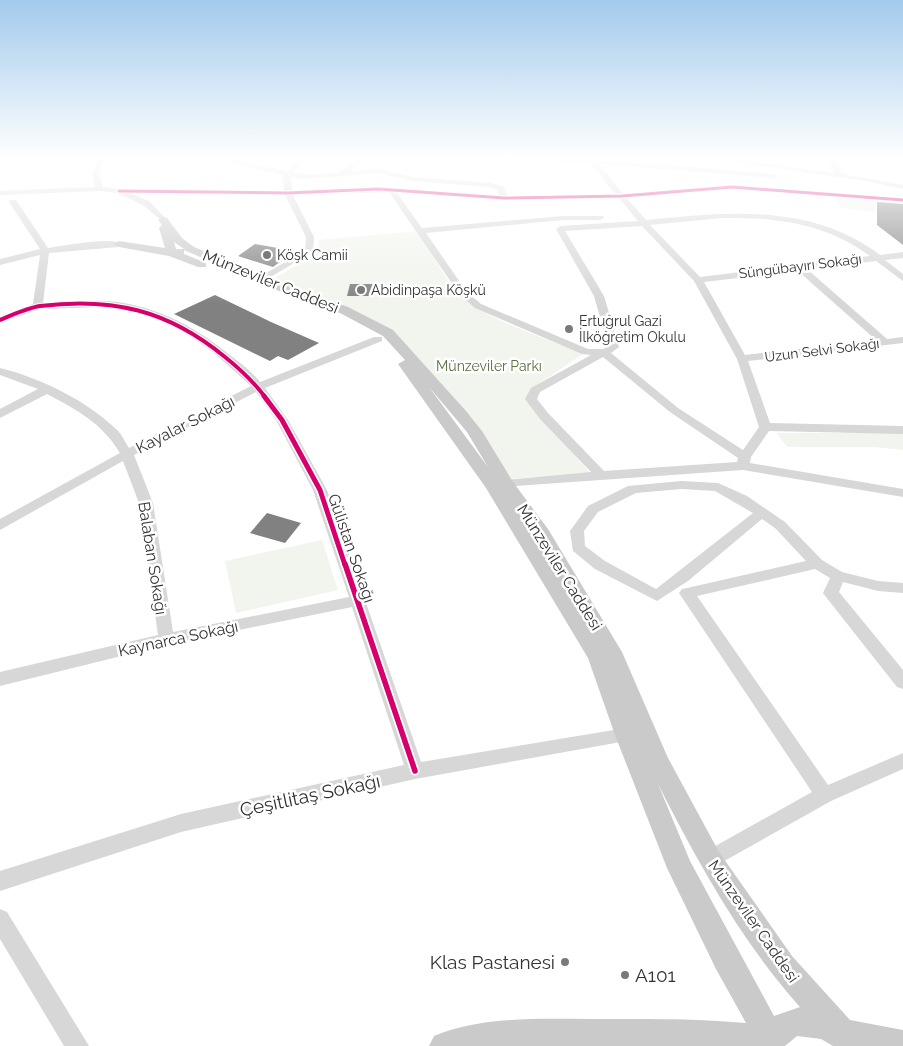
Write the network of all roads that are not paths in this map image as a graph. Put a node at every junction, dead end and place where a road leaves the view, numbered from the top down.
1 (13, 207) edge
2 (150, 207) edge
3 (295, 207) edge
4 (404, 207) edge
5 (630, 207) edge
6 (163, 220) junction
7 (629, 224) junction
8 (644, 224) junction
9 (422, 231) junction
10 (119, 244) junction
11 (174, 247) junction
12 (45, 250) junction
13 (903, 255) edge
14 (876, 257) junction
15 (0, 262) edge
16 (799, 266) junction
17 (903, 278) edge
18 (262, 279) junction
19 (698, 280) junction
20 (38, 306) junction
21 (0, 320) edge
22 (378, 339) junction
23 (903, 340) edge
24 (885, 342) junction
25 (603, 352) junction
26 (742, 359) junction
27 (0, 371) edge
28 (258, 387) junction
29 (47, 389) junction
30 (0, 414) edge
31 (764, 427) junction
32 (903, 430) edge
33 (126, 454) junction
34 (744, 462) junction
35 (601, 475) junction
36 (506, 484) junction
37 (903, 493) edge
38 (762, 512) junction
39 (0, 525) edge
40 (817, 564) junction
41 (838, 576) junction
42 (903, 588) edge
43 (357, 600) junction
44 (166, 640) junction
45 (0, 679) edge
46 (903, 682) edge
47 (626, 735) junction
48 (903, 761) edge
49 (415, 771) junction
50 (824, 795) junction
51 (710, 860) junction
52 (680, 868) junction
53 (0, 881) edge
54 (0, 920) edge
55 (849, 1039) edge
56 (770, 1043) edge
57 (903, 1045) edge
58 (77, 1046) edge
59 (444, 1046) edge

1 - 12 street
2 - 6 street, Münzeviler Caddesi
3 - 18 street
4 - 9 street
5 - 8 street
6 - 11 main road
6 - 11 main road, Münzeviler Caddesi
7 - 8 street
7 - 9 street
7 - 25 street
8 - 14 street
8 - 19 street
9 - 25 street
10 - 11 main road
10 - 11 main road
10 - 12 street
11 - 18 main road, Münzeviler Caddesi
11 - 22 main road, Münzeviler Caddesi
12 - 15 street
12 - 20 street
13 - 14 street, Süngübayırı Sokağı
14 - 16 street, Süngübayırı Sokağı
14 - 17 street
16 - 19 street, Süngübayırı Sokağı
16 - 24 street
18 - 36 main road, Münzeviler Caddesi
19 - 26 street
20 - 21 street, Gülistan Sokağı
20 - 28 street, Gülistan Sokağı
22 - 28 street, Kayalar Sokağı
22 - 47 main road, Münzeviler Caddesi
23 - 24 street, Uzun Selvi Sokağı
24 - 26 street, Uzun Selvi Sokağı
25 - 34 street
25 - 35 street
26 - 31 street
27 - 29 street, Balaban Sokağı
28 - 33 street, Kayalar Sokağı
28 - 43 street, Gülistan Sokağı
29 - 30 street
29 - 33 street, Balaban Sokağı
31 - 32 street
31 - 34 street
33 - 39 street, Kayalar Sokağı
33 - 44 street, Balaban Sokağı
34 - 35 street
34 - 37 street
35 - 36 street
36 - 51 main road, Münzeviler Caddesi
38 - 38 street
38 - 40 street
40 - 41 street
40 - 50 street
41 - 42 street
41 - 46 street
43 - 44 street, Kaynarca Sokağı
43 - 49 street, Gülistan Sokağı
44 - 45 street, Kaynarca Sokağı
47 - 49 street, Çeşitlitaş Sokağı
47 - 52 main road, Münzeviler Caddesi
48 - 50 street
49 - 53 street, Çeşitlitaş Sokağı
50 - 51 street
51 - 52 main road
51 - 55 main road, Münzeviler Caddesi
52 - 56 main road, Münzeviler Caddesi
54 - 58 street
55 - 56 main road
55 - 57 main road
56 - 59 main road

